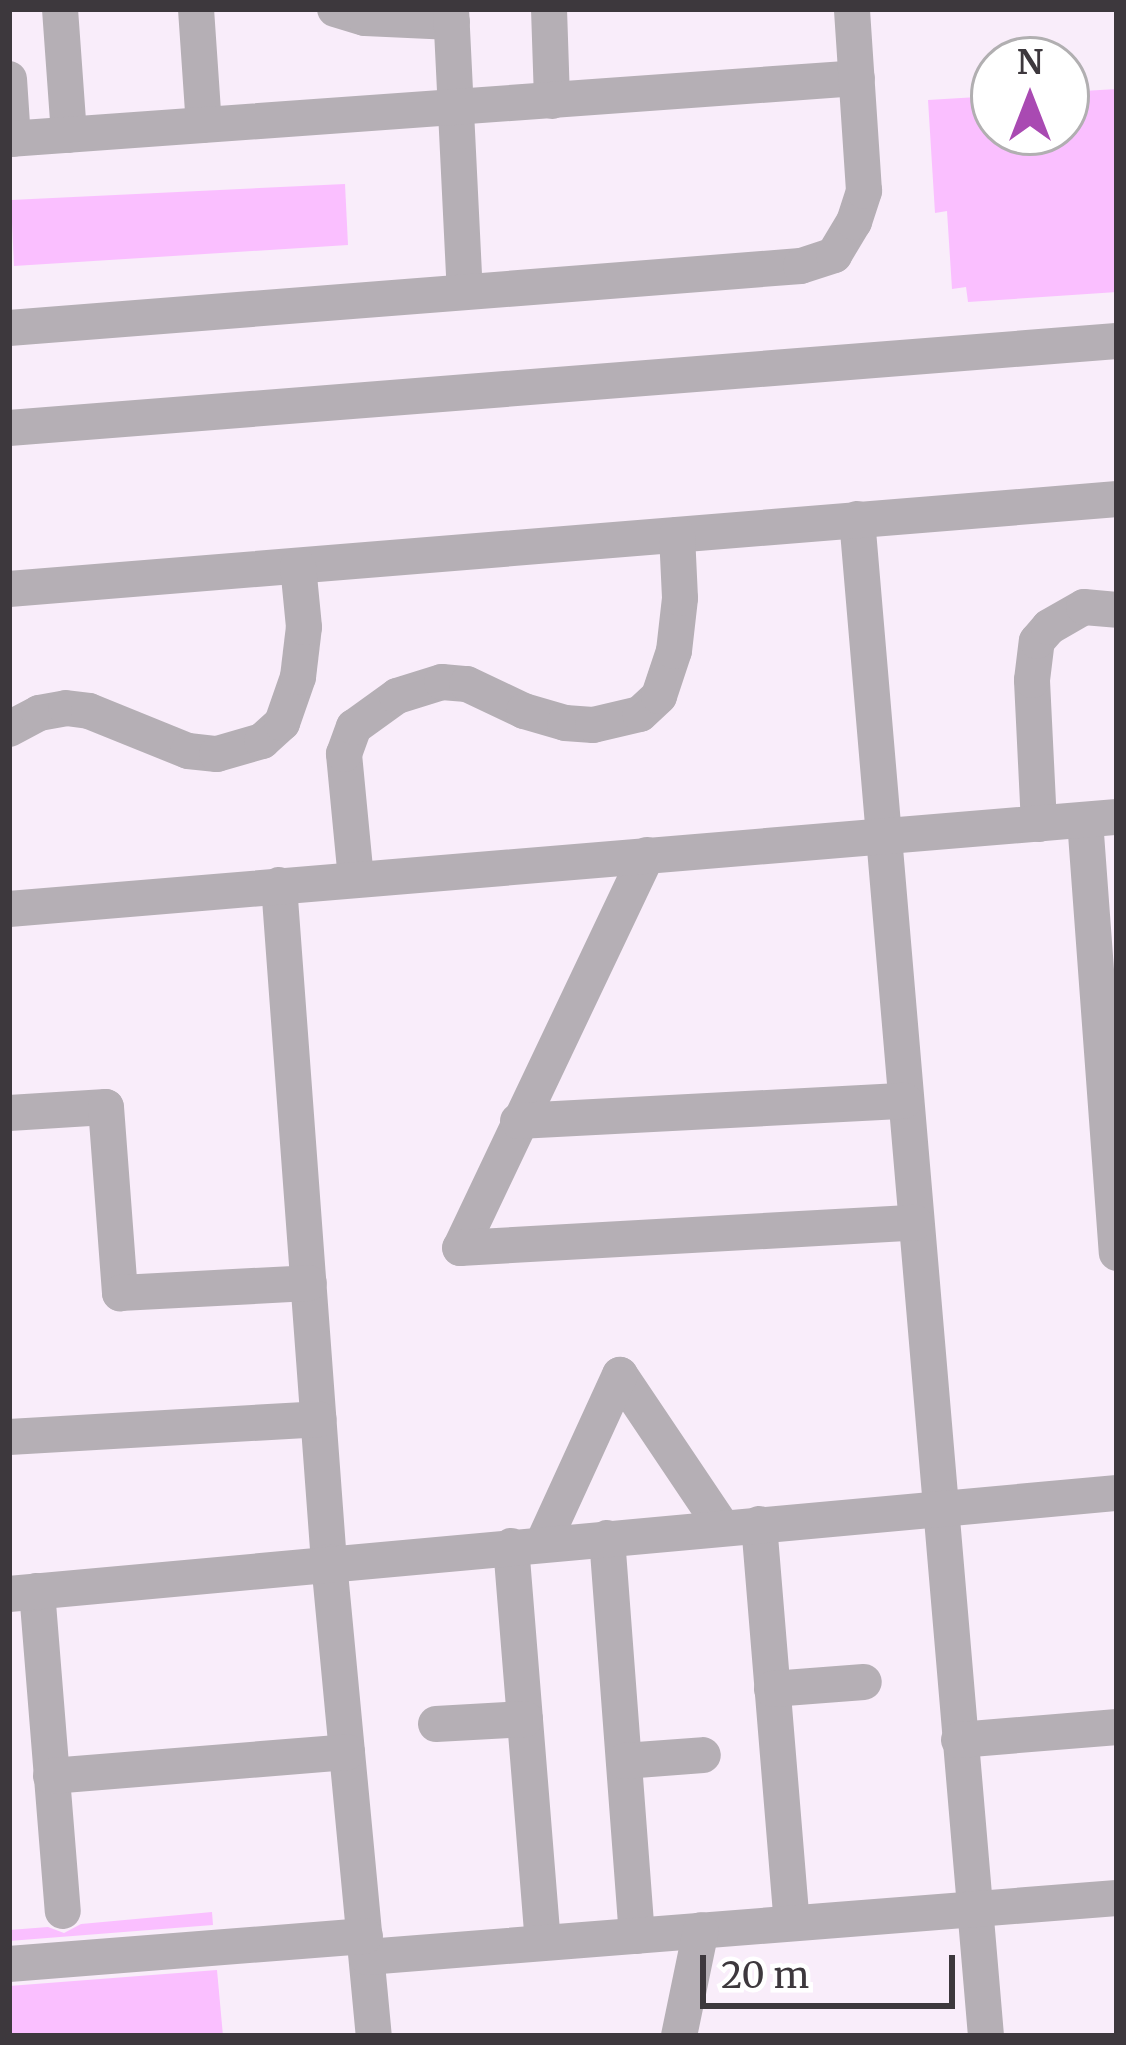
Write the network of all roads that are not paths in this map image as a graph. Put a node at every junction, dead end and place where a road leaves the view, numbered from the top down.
1 (60, 9) edge
2 (196, 9) edge
3 (335, 9) edge
4 (548, 9) edge
5 (852, 9) edge
6 (451, 15) edge
7 (857, 78) junction
8 (9, 79) edge
9 (552, 101) junction
10 (456, 107) junction
11 (204, 125) junction
12 (69, 135) junction
13 (11, 139) edge
14 (465, 292) junction
15 (9, 328) edge
16 (1117, 341) edge
17 (9, 428) edge
18 (1117, 499) edge
19 (857, 519) junction
20 (677, 535) junction
21 (298, 566) junction
22 (9, 589) edge
23 (1117, 610) edge
24 (9, 729) edge
25 (1101, 819) edge
26 (1039, 824) junction
27 (886, 836) junction
28 (647, 855) junction
29 (356, 879) junction
30 (279, 885) junction
31 (9, 909) edge
32 (904, 1101) junction
33 (9, 1113) edge
34 (518, 1121) junction
35 (914, 1223) junction
36 (1117, 1253) edge
37 (309, 1283) junction
38 (318, 1419) junction
39 (9, 1437) edge
40 (1117, 1492) edge
41 (939, 1508) junction
42 (741, 1526) junction
43 (607, 1538) junction
44 (527, 1545) junction
45 (329, 1562) junction
46 (23, 1593) edge
47 (864, 1682) dead end
48 (772, 1689) junction
49 (526, 1718) junction
50 (436, 1724) dead end
51 (1117, 1727) edge
52 (959, 1740) junction
53 (347, 1752) junction
54 (703, 1755) dead end
55 (624, 1761) junction
56 (51, 1776) junction
57 (1117, 1898) edge
58 (975, 1909) junction
59 (63, 1911) dead end
60 (792, 1923) junction
61 (700, 1930) junction
62 (638, 1936) junction
63 (543, 1943) junction
64 (366, 1947) junction
65 (9, 1964) edge
66 (374, 2036) edge
67 (679, 2036) edge
68 (986, 2036) edge

1 - 12 street
2 - 11 street
3 - 6 street
4 - 9 street
5 - 7 street
6 - 10 street
7 - 9 street
7 - 14 street
8 - 13 street
9 - 10 street
10 - 11 street
10 - 14 street
11 - 12 street
12 - 13 street
14 - 15 street
16 - 17 street
18 - 19 street
19 - 20 street
19 - 27 street
20 - 21 street
20 - 29 street
21 - 22 street
21 - 24 street
23 - 26 street
25 - 26 street
25 - 36 street
26 - 27 street
27 - 28 street
27 - 32 street
28 - 29 street
28 - 34 street
29 - 30 street
30 - 31 street
30 - 37 street
32 - 34 street
32 - 35 street
33 - 37 street
34 - 35 street
35 - 41 street
37 - 38 street
38 - 39 street
38 - 45 street
40 - 41 street
41 - 42 street
41 - 52 street
42 - 43 street
42 - 44 street
42 - 48 street
43 - 44 street
43 - 55 street
44 - 45 street
44 - 49 street
45 - 46 street
45 - 53 street
46 - 56 street
47 - 48 street
48 - 60 street
49 - 50 street
49 - 63 street
51 - 52 street
52 - 58 street
53 - 56 street
53 - 64 street
54 - 55 street
55 - 62 street
56 - 59 street
57 - 58 street
58 - 60 street
58 - 68 street
60 - 61 street
61 - 62 street
61 - 67 street
62 - 63 street
63 - 64 street
64 - 65 street
64 - 66 street

